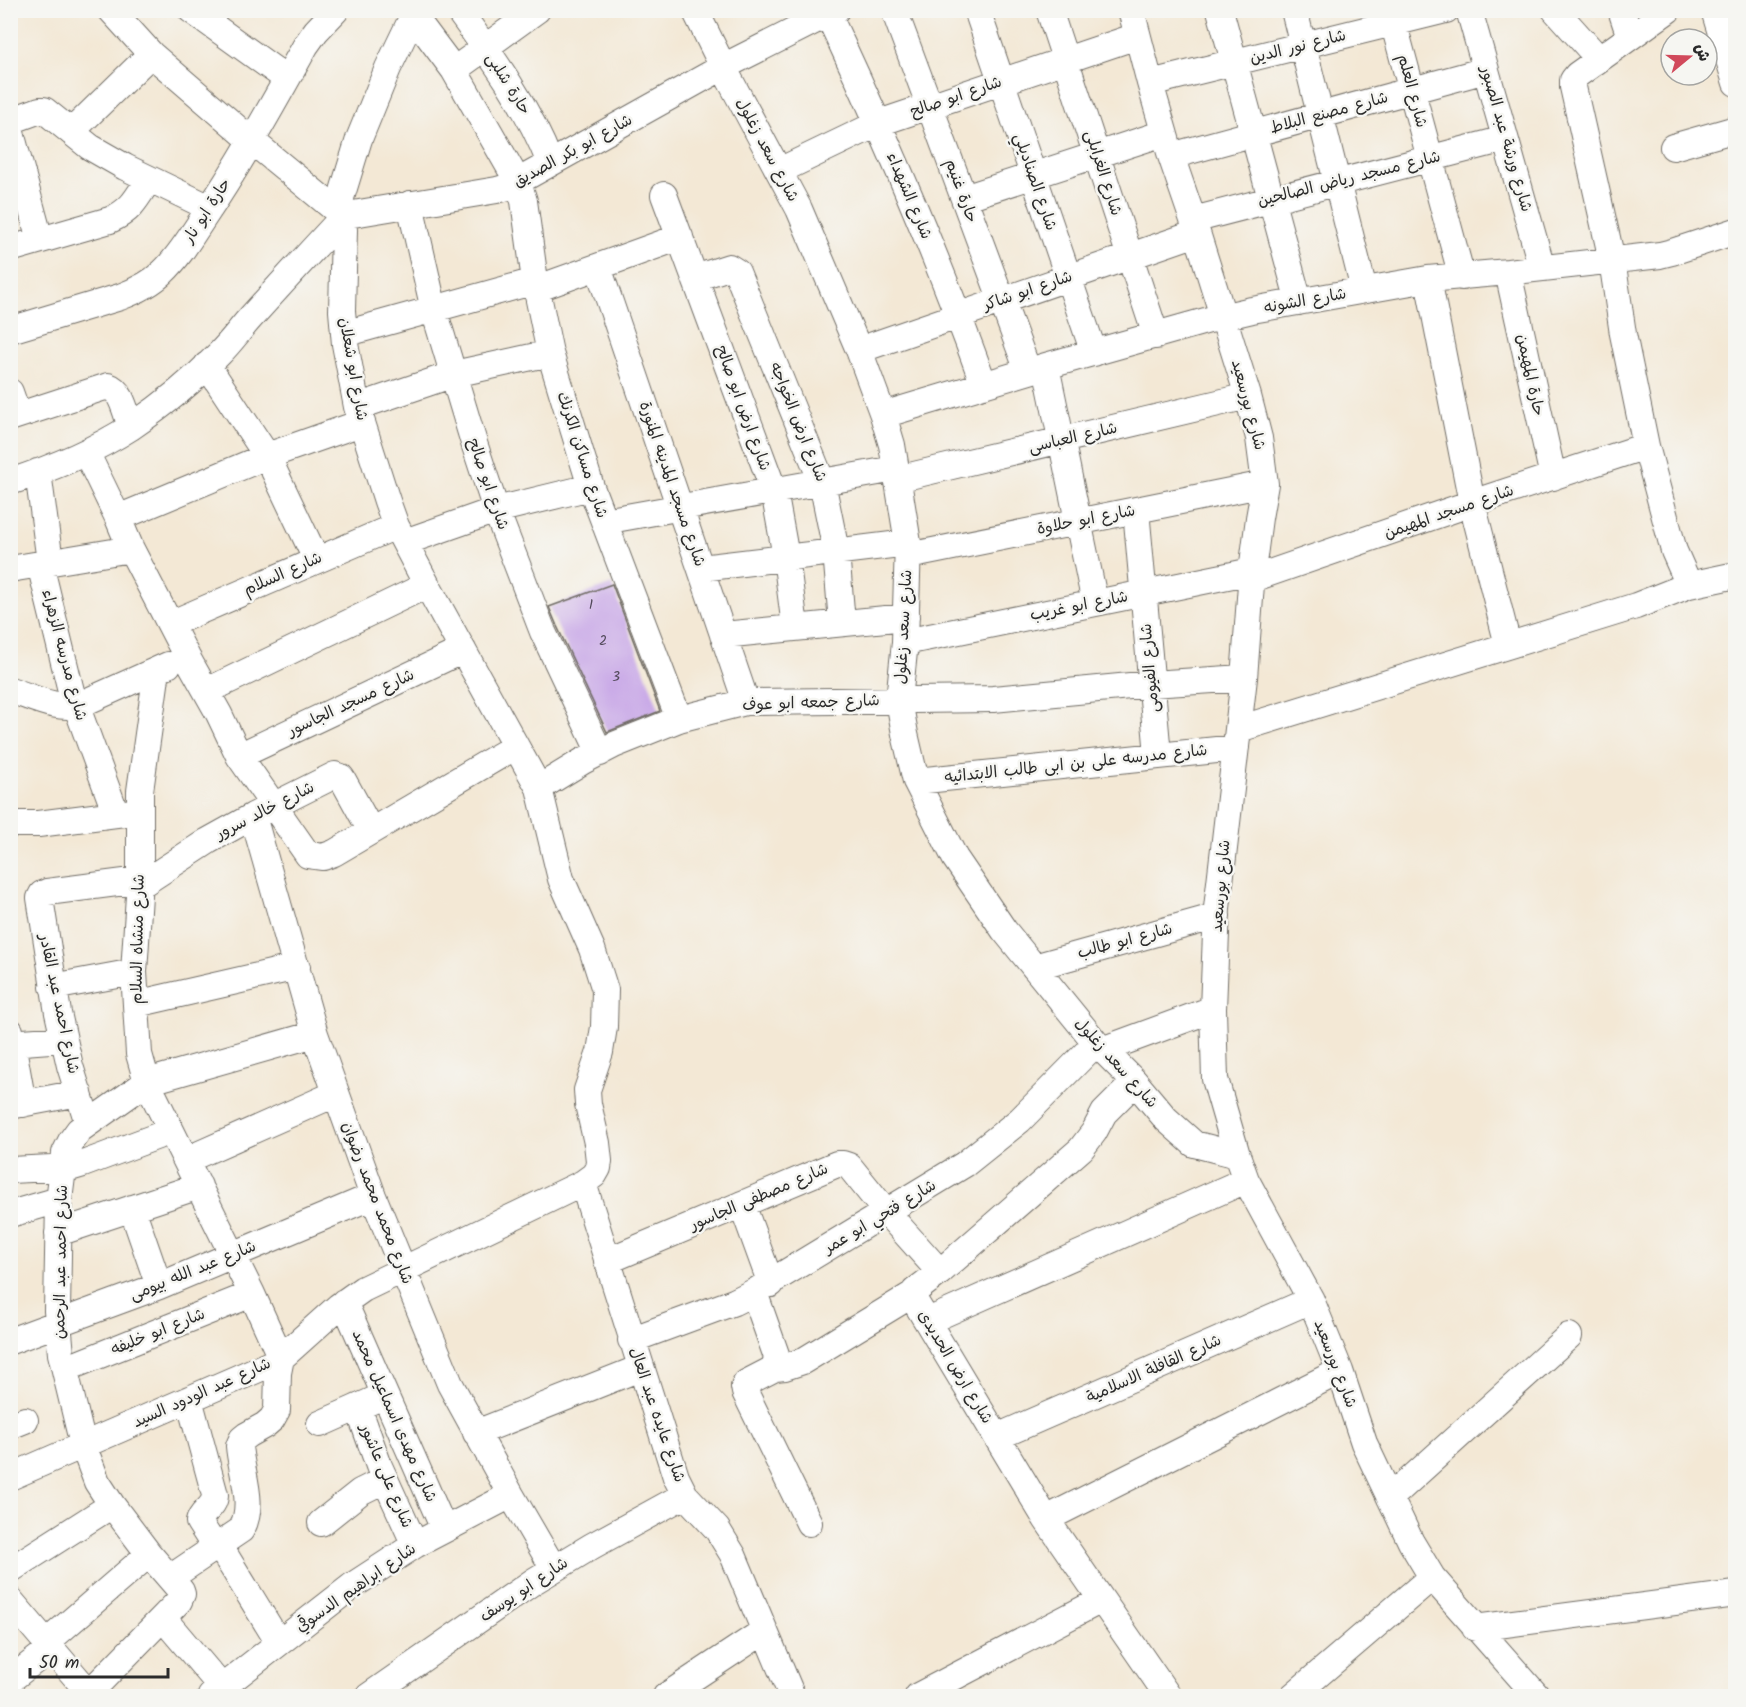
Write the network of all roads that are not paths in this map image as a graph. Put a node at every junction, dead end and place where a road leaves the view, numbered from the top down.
1 (111, 10) edge
2 (191, 10) edge
3 (336, 10) edge
4 (458, 10) edge
5 (537, 10) edge
6 (695, 10) edge
7 (894, 10) edge
8 (977, 10) edge
9 (1049, 10) edge
10 (1131, 10) edge
11 (1220, 10) edge
12 (1294, 10) edge
13 (1446, 10) edge
14 (1469, 10) edge
15 (1555, 10) edge
16 (1621, 10) edge
17 (1668, 10) edge
18 (830, 12) edge
19 (411, 13) edge
20 (1722, 16) edge
21 (1391, 17) edge
22 (1137, 36) junction
23 (1630, 37) junction
24 (1303, 46) junction
25 (486, 48) junction
26 (151, 54) junction
27 (1599, 59) junction
28 (1066, 60) junction
29 (1234, 63) junction
30 (723, 67) junction
31 (454, 70) junction
32 (1486, 70) junction
33 (287, 80) junction
34 (1000, 82) junction
35 (1150, 83) junction
36 (1736, 83) edge
37 (1411, 90) junction
38 (930, 106) junction
39 (1321, 115) junction
40 (10, 122) edge
41 (879, 123) junction
42 (10, 129) edge
43 (1736, 129) edge
44 (71, 132) junction
45 (1253, 134) junction
46 (1505, 139) junction
47 (252, 141) junction
48 (1168, 145) junction
49 (1673, 147) dead end
50 (1097, 155) junction
51 (1430, 158) junction
52 (550, 163) junction
53 (779, 171) junction
54 (1033, 176) junction
55 (149, 179) junction
56 (518, 182) junction
57 (1338, 182) junction
58 (664, 195) dead end
59 (964, 198) junction
60 (1271, 199) junction
61 (410, 204) junction
62 (210, 208) junction
63 (340, 215) junction
64 (1195, 226) junction
65 (1736, 231) edge
66 (680, 237) junction
67 (40, 240) junction
68 (10, 249) edge
69 (1130, 256) junction
70 (1612, 260) junction
71 (598, 267) junction
72 (1542, 268) junction
73 (1508, 272) junction
74 (1462, 277) junction
75 (695, 278) junction
76 (1068, 278) junction
77 (1428, 279) junction
78 (536, 285) junction
79 (1364, 291) junction
80 (1002, 301) junction
81 (1299, 302) junction
82 (434, 310) junction
83 (959, 315) junction
84 (1223, 317) junction
85 (10, 330) edge
86 (344, 334) junction
87 (1156, 336) junction
88 (859, 350) junction
89 (1094, 352) junction
90 (550, 353) junction
91 (207, 365) junction
92 (1037, 368) junction
93 (454, 374) junction
94 (984, 385) junction
95 (1248, 396) junction
96 (13, 408) edge
97 (359, 415) junction
98 (883, 415) junction
99 (131, 427) junction
100 (1062, 440) junction
101 (1646, 446) junction
102 (86, 452) junction
103 (267, 456) junction
104 (38, 472) junction
105 (896, 474) junction
106 (1552, 477) junction
107 (10, 482) edge
108 (822, 482) junction
109 (1265, 484) junction
110 (591, 487) junction
111 (774, 491) junction
112 (1472, 503) junction
113 (680, 506) junction
114 (496, 510) junction
115 (1136, 510) junction
116 (118, 518) junction
117 (604, 521) junction
118 (1078, 522) junction
119 (401, 534) junction
120 (131, 549) junction
121 (908, 549) junction
122 (836, 551) junction
123 (786, 557) junction
124 (316, 559) junction
125 (45, 563) junction
126 (701, 568) junction
127 (10, 569) edge
128 (1252, 575) junction
129 (1736, 575) edge
130 (427, 585) junction
131 (1689, 585) junction
132 (1143, 594) junction
133 (1095, 603) junction
134 (842, 623) junction
135 (170, 624) junction
136 (795, 627) junction
137 (905, 629) junction
138 (723, 635) junction
139 (1508, 645) junction
140 (463, 650) junction
141 (187, 657) junction
142 (157, 670) junction
143 (1244, 678) junction
144 (1151, 684) junction
145 (10, 690) edge
146 (207, 691) junction
147 (899, 700) junction
148 (746, 702) junction
149 (75, 705) junction
150 (679, 719) junction
151 (1237, 738) junction
152 (516, 746) junction
153 (600, 753) junction
154 (1158, 755) junction
155 (240, 756) junction
156 (916, 781) junction
157 (540, 788) junction
158 (264, 811) junction
159 (128, 813) junction
160 (10, 824) edge
161 (371, 831) junction
162 (140, 883) junction
163 (1217, 916) junction
164 (1034, 966) junction
165 (297, 967) junction
166 (134, 972) junction
167 (53, 987) junction
168 (136, 1004) junction
169 (1213, 1009) junction
170 (315, 1034) junction
171 (11, 1039) edge
172 (63, 1039) junction
173 (1099, 1046) junction
174 (147, 1082) junction
175 (1135, 1082) junction
176 (79, 1093) junction
177 (335, 1094) junction
178 (17, 1105) edge
179 (88, 1123) junction
180 (171, 1131) junction
181 (1237, 1155) junction
182 (186, 1160) junction
183 (63, 1168) junction
184 (10, 1170) edge
185 (1246, 1180) junction
186 (583, 1183) junction
187 (199, 1186) junction
188 (373, 1196) junction
189 (59, 1200) junction
190 (742, 1204) junction
191 (132, 1208) junction
192 (887, 1213) junction
193 (10, 1214) edge
194 (58, 1233) junction
195 (232, 1255) junction
196 (607, 1261) junction
197 (403, 1269) junction
198 (940, 1272) junction
199 (159, 1286) junction
200 (762, 1288) junction
201 (252, 1294) junction
202 (913, 1294) junction
203 (1311, 1300) junction
204 (344, 1302) junction
205 (928, 1322) junction
206 (57, 1324) junction
207 (1569, 1336) dead end
208 (632, 1340) junction
209 (10, 1341) edge
210 (281, 1358) junction
211 (640, 1368) junction
212 (776, 1368) junction
213 (65, 1369) junction
214 (1340, 1371) junction
215 (385, 1395) junction
216 (189, 1400) junction
217 (358, 1407) junction
218 (320, 1424) dead end
219 (476, 1433) junction
220 (997, 1437) junction
221 (83, 1444) junction
222 (10, 1477) edge
223 (384, 1480) junction
224 (685, 1495) junction
225 (511, 1496) junction
226 (1390, 1498) junction
227 (112, 1505) junction
228 (1046, 1519) junction
229 (321, 1523) dead end
230 (809, 1523) dead end
231 (444, 1529) junction
232 (415, 1545) junction
233 (217, 1546) junction
234 (149, 1554) junction
235 (554, 1569) junction
236 (10, 1570) edge
237 (1432, 1577) junction
238 (174, 1583) junction
239 (1736, 1594) edge
240 (10, 1600) edge
241 (1101, 1600) junction
242 (163, 1618) junction
243 (1475, 1628) junction
244 (765, 1631) junction
245 (279, 1643) junction
246 (48, 1646) junction
247 (10, 1680) edge
248 (221, 1694) edge
249 (90, 1695) edge
250 (1533, 1695) edge
251 (369, 1696) edge
252 (666, 1696) edge
253 (792, 1696) edge
254 (918, 1696) edge
255 (1168, 1696) edge
256 (1293, 1696) edge

1 - 26 street
2 - 33 street
3 - 33 street, حارة ابو نار
4 - 25 street, حارة شلبى
5 - 25 street
6 - 30 street, شارع سعد زغلول
7 - 38 street, حارة غنيم
8 - 34 street, شارع الصناديلي
9 - 28 street, شارع الغرابلى
10 - 22 street, شارع بورسعيد
11 - 29 street
12 - 24 street
13 - 21 street, شارع نور الدين
14 - 32 street, شارع ورشة عبد الصبور
15 - 27 street
16 - 23 street
17 - 23 street
18 - 30 street, شارع ابو بكر الصديق
18 - 41 street, شارع الشهداء
19 - 31 street, شارع مساكن الكرنك
19 - 63 street
20 - 36 street
21 - 24 street, شارع نور الدين
21 - 37 street, شارع العلم
22 - 28 street, شارع ابو صالح
22 - 35 street, شارع بورسعيد
23 - 27 street
24 - 29 street, شارع نور الدين
24 - 39 street
25 - 31 street
25 - 52 street, حارة شلبى
26 - 44 street
26 - 47 street
27 - 70 street
28 - 34 street, شارع ابو صالح
28 - 50 street, شارع الغرابلى
29 - 35 street, شارع نور الدين
29 - 45 street
30 - 52 street, شارع ابو بكر الصديق
30 - 53 street, شارع سعد زغلول
31 - 56 street, شارع مساكن الكرنك
32 - 37 street, شارع مصنع البلاط
32 - 46 street, شارع ورشة عبد الصبور
33 - 47 street, حارة ابو نار
34 - 38 street, شارع ابو صالح
34 - 54 street, شارع الصناديلي
35 - 48 street, شارع بورسعيد
37 - 39 street, شارع مصنع البلاط
37 - 51 street, شارع العلم
38 - 41 street, شارع ابو صالح
38 - 59 street, حارة غنيم
39 - 45 street, شارع مصنع البلاط
39 - 57 street
40 - 44 street
41 - 53 street, شارع ابو صالح
41 - 83 street, شارع الشهداء
42 - 67 street
43 - 49 street
44 - 55 street
45 - 48 street, شارع مصنع البلاط
45 - 60 street
46 - 51 street, شارع مسجد رياض الصالحين
46 - 72 street, شارع ورشة عبد الصبور
47 - 62 street, حارة ابو نار
47 - 63 street
48 - 50 street, شارع مصنع البلاط
48 - 64 street, شارع بورسعيد
50 - 54 street, شارع مصنع البلاط
50 - 69 street, شارع الغرابلى
51 - 57 street, شارع مسجد رياض الصالحين
51 - 74 street, شارع العلم
52 - 56 street, شارع ابو بكر الصديق
53 - 88 street, شارع سعد زغلول
54 - 59 street, شارع مصنع البلاط
54 - 76 street, شارع الصناديلي
55 - 62 street
55 - 67 street
56 - 61 street, شارع ابو بكر الصديق
56 - 78 street, شارع مساكن الكرنك
57 - 60 street, شارع مسجد رياض الصالحين
57 - 79 street
58 - 66 street, شارع ارض ابو صالح
59 - 80 street, حارة غنيم
60 - 64 street, شارع مسجد رياض الصالحين
60 - 81 street
61 - 63 street, شارع ابو بكر الصديق
61 - 82 street, شارع ابو صالح
62 - 85 street, حارة ابو نار
63 - 86 street, شارع ابو شعلان
63 - 91 street
64 - 69 street, شارع ابو شاكر
64 - 84 street, شارع بورسعيد
65 - 70 street, شارع الشونه
66 - 71 street
66 - 75 street, شارع ارض ابو صالح
67 - 68 street
69 - 76 street, شارع ابو شاكر
69 - 87 street, شارع الغرابلى
70 - 72 street, شارع الشونه
70 - 101 street
71 - 78 street
71 - 113 street, شارع مسجد المدينه المنورة
72 - 73 street, شارع الشونه
73 - 74 street, شارع الشونه
73 - 106 street, حارة المهيمن
74 - 77 street, شارع الشونه
75 - 108 street, شارع ارض الخواجه
75 - 111 street, شارع ارض ابو صالح
76 - 80 street, شارع ابو شاكر
76 - 89 street, شارع الصناديلي
77 - 79 street, شارع الشونه
77 - 112 street
78 - 82 street
78 - 90 street, شارع مساكن الكرنك
79 - 81 street, شارع الشونه
80 - 83 street, شارع ابو شاكر
80 - 92 street, حارة غنيم
81 - 84 street, شارع الشونه
82 - 86 street
82 - 93 street, شارع ابو صالح
83 - 88 street, شارع ابو شاكر
83 - 94 street, شارع الشهداء
84 - 87 street, شارع الشونه
84 - 95 street, شارع بورسعيد
86 - 97 street, شارع ابو شعلان
87 - 89 street, شارع الشونه
88 - 98 street, شارع سعد زغلول
89 - 92 street, شارع الشونه
90 - 93 street
90 - 110 street, شارع مساكن الكرنك
91 - 99 street
91 - 103 street
92 - 94 street, شارع الشونه
92 - 100 street, حارة غنيم
93 - 97 street
93 - 114 street, شارع ابو صالح
94 - 98 street, شارع الشونه
95 - 100 street, شارع العباسى
95 - 109 street, شارع بورسعيد
96 - 99 street
97 - 103 street
97 - 119 street, شارع ابو شعلان
98 - 105 street, شارع سعد زغلول
99 - 102 street
100 - 105 street, شارع العباسى
100 - 118 street, حارة غنيم
101 - 106 street, شارع مسجد المهيمن
101 - 131 street
102 - 104 street
102 - 116 street
103 - 116 street
103 - 124 street
104 - 107 street
104 - 125 street, شارع مدرسه الزهراء
105 - 108 street, شارع العباسى
105 - 121 street, شارع سعد زغلول
106 - 112 street, شارع مسجد المهيمن
108 - 111 street, شارع العباسى
108 - 122 street, شارع ارض الخواجه
109 - 115 street, شارع ابو حلاوة
109 - 128 street, شارع بورسعيد
110 - 114 street, شارع السلام
110 - 117 street, شارع مساكن الكرنك
111 - 113 street, شارع العباسى
111 - 123 street, شارع ارض ابو صالح
112 - 128 street, شارع مسجد المهيمن
112 - 139 street
113 - 117 street, شارع العباسى
113 - 126 street, شارع مسجد المدينه المنورة
114 - 119 street, شارع السلام
114 - 153 street, شارع ابو صالح
115 - 118 street, شارع ابو حلاوة
115 - 132 street, شارع الفيومى
116 - 120 street
117 - 150 street, شارع مساكن الكرنك
118 - 121 street, شارع ابو حلاوة
118 - 133 street, حارة غنيم
119 - 124 street, شارع السلام
119 - 130 street, شارع ابو شعلان
120 - 125 street
120 - 135 street
121 - 122 street
121 - 137 street, شارع سعد زغلول
122 - 123 street
122 - 134 street, شارع ارض الخواجه
123 - 126 street
123 - 136 street, شارع ارض ابو صالح
124 - 135 street, شارع السلام
125 - 127 street
125 - 149 street, شارع مدرسه الزهراء
126 - 138 street, شارع مسجد المدينه المنورة
128 - 132 street, شارع ابو غريب
128 - 143 street, شارع بورسعيد
129 - 131 street, شارع مدرسه على بن ابى طالب الابتدائيه
130 - 140 street, شارع ابو شعلان
130 - 146 street
131 - 139 street, شارع مدرسه على بن ابى طالب الابتدائيه
132 - 133 street, شارع ابو غريب
132 - 144 street, شارع الفيومى
133 - 137 street, شارع ابو غريب
134 - 136 street, شارع ابو غريب
134 - 137 street, شارع ابو غريب
135 - 141 street
136 - 138 street, شارع ابو غريب
137 - 147 street, شارع سعد زغلول
138 - 148 street, شارع مسجد المدينه المنورة
139 - 151 street, شارع مدرسه على بن ابى طالب الابتدائيه
140 - 152 street, شارع ابو شعلان
140 - 155 street, شارع مسجد الجاسور
141 - 142 street
141 - 146 street
142 - 149 street
142 - 159 street, شارع منشاه السلام
143 - 144 street, شارع جمعه ابو عوف
143 - 151 street, شارع بورسعيد
144 - 147 street, شارع جمعه ابو عوف
144 - 154 street, شارع الفيومى
145 - 149 street
146 - 155 street
147 - 148 street, شارع جمعه ابو عوف
147 - 156 street, شارع سعد زغلول
148 - 150 street, شارع جمعه ابو عوف
149 - 159 street, شارع مدرسه الزهراء
150 - 153 street, شارع جمعه ابو عوف
151 - 154 street, شارع مدرسه على بن ابى طالب الابتدائيه
151 - 163 street, شارع بورسعيد
152 - 157 street, شارع ابو شعلان
152 - 161 street
153 - 157 street, شارع جمعه ابو عوف
154 - 156 street, شارع مدرسه على بن ابى طالب الابتدائيه
155 - 158 street
156 - 164 street, شارع سعد زغلول
157 - 186 street, شارع ابو شعلان
158 - 161 street
158 - 161 street, شارع خالد سرور
158 - 162 street, شارع خالد سرور
158 - 165 street, شارع محمد محمد رضوان
159 - 160 street
159 - 162 street, شارع منشاه السلام
162 - 166 street, شارع منشاه السلام
162 - 167 street, شارع احمد عبد القادر
163 - 164 street, شارع ابو طالب
163 - 169 street, شارع بورسعيد
164 - 173 street, شارع سعد زغلول
165 - 168 street
165 - 170 street, شارع محمد محمد رضوان
166 - 167 street
166 - 168 street, شارع منشاه السلام
167 - 172 street, شارع احمد عبد القادر
168 - 174 street, شارع منشاه السلام
169 - 173 street
169 - 181 street, شارع بورسعيد
170 - 174 street, شارع احمد عبد الرحمن
170 - 177 street, شارع محمد محمد رضوان
171 - 172 street
171 - 178 street
172 - 176 street, شارع احمد عبد القادر
173 - 175 street, شارع سعد زغلول
173 - 192 street, شارع فتحي ابو عمر
174 - 179 street, شارع احمد عبد الرحمن
174 - 180 street, شارع منشاه السلام
175 - 181 street, شارع سعد زغلول
175 - 198 street, شارع ارض الحديدى
176 - 178 street
176 - 179 street, شارع احمد عبد القادر
177 - 182 street
177 - 188 street, شارع محمد محمد رضوان
179 - 183 street, شارع احمد عبد الرحمن
180 - 182 street, شارع منشاه السلام
180 - 183 street
181 - 185 street, شارع بورسعيد
182 - 187 street, شارع منشاه السلام
183 - 184 street
183 - 189 street, شارع احمد عبد الرحمن
185 - 203 street, شارع بورسعيد
185 - 205 street
186 - 196 street, شارع عايده عبد العال
186 - 197 street, شارع عبد الودود السيد
187 - 191 street
187 - 195 street, شارع منشاه السلام
188 - 195 street, شارع عبد الله بيومى
188 - 197 street, شارع محمد محمد رضوان
189 - 193 street
189 - 194 street, شارع احمد عبد الرحمن
190 - 192 street, شارع مصطفى الجاسور
190 - 196 street, شارع مصطفى الجاسور
190 - 200 street
191 - 194 street
191 - 199 street
192 - 198 street, شارع مصطفى الجاسور
192 - 200 street, شارع فتحي ابو عمر
194 - 206 street, شارع احمد عبد الرحمن
195 - 199 street, شارع عبد الله بيومى
195 - 201 street, شارع منشاه السلام
196 - 208 street, شارع عايده عبد العال
197 - 204 street, شارع عبد الودود السيد
197 - 219 street, شارع محمد محمد رضوان
198 - 202 street, شارع ارض الحديدى
199 - 206 street, شارع عبد الله بيومى
200 - 208 street, شارع فتحي ابو عمر
200 - 212 street
201 - 210 street, شارع منشاه السلام
201 - 213 street, شارع ابو خليفه
202 - 205 street, شارع ارض الحديدى
202 - 212 street
203 - 214 street, شارع بورسعيد
203 - 220 street, شارع القافلة الاسلامية
204 - 210 street, شارع عبد الودود السيد
204 - 215 street, شارع مهدى اسماعيل محمد
205 - 220 street, شارع ارض الحديدى
206 - 209 street, شارع عبد الله بيومى
206 - 213 street, شارع احمد عبد الرحمن
207 - 226 street
208 - 211 street, شارع عايده عبد العال
210 - 216 street, شارع عبد الودود السيد
210 - 233 street
211 - 219 street
211 - 224 street, شارع عايده عبد العال
212 - 230 street
213 - 221 street, شارع احمد عبد الرحمن
214 - 226 street, شارع بورسعيد
214 - 228 street
215 - 217 street
215 - 231 street, شارع مهدى اسماعيل محمد
216 - 221 street, شارع عبد الودود السيد
216 - 233 street
217 - 218 street
217 - 223 street, شارع على عاشور
219 - 225 street, شارع محمد محمد رضوان
220 - 228 street, شارع ارض الحديدى
221 - 222 street, شارع عبد الودود السيد
221 - 227 street, شارع احمد عبد الرحمن
223 - 229 street
223 - 232 street, شارع على عاشور
224 - 235 street, شارع ابو يوسف
224 - 244 street, شارع عايده عبد العال
225 - 231 street, شارع ابراهيم الدسوقي
225 - 235 street, شارع محمد محمد رضوان
226 - 237 street, شارع بورسعيد
227 - 234 street, شارع احمد عبد الرحمن
227 - 236 street
228 - 241 street, شارع ارض الحديدى
231 - 232 street, شارع ابراهيم الدسوقي
232 - 245 street, شارع ابراهيم الدسوقي
233 - 238 street
233 - 245 street
234 - 238 street, شارع احمد عبد الرحمن
234 - 246 street
235 - 251 street, شارع ابو يوسف
237 - 243 street, شارع بورسعيد
237 - 256 street
238 - 242 street
239 - 243 street
240 - 246 street
241 - 254 street
241 - 255 street, شارع ارض الحديدى
242 - 248 street
242 - 249 street
243 - 250 street, شارع بورسعيد
244 - 252 street
244 - 253 street, شارع عايده عبد العال
245 - 248 street, شارع ابراهيم الدسوقي
246 - 247 street
246 - 249 street

